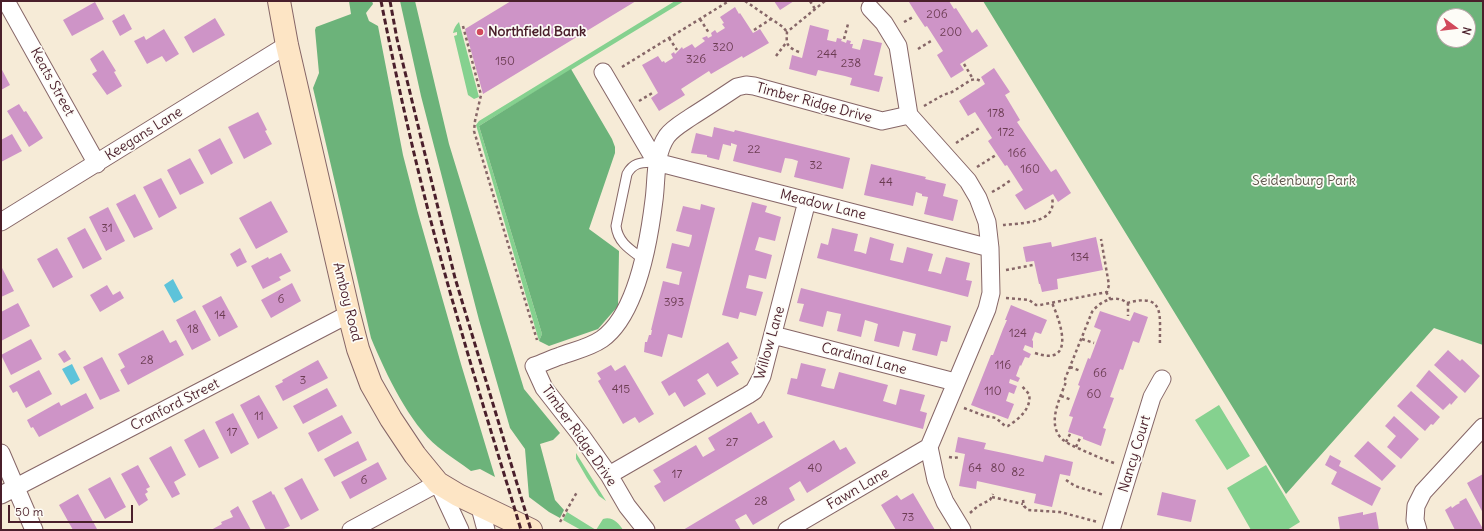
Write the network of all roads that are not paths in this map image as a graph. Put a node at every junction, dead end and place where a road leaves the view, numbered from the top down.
1 (6, 1) edge
2 (279, 1) edge
3 (870, 8) dead end
4 (287, 45) junction
5 (603, 72) dead end
6 (909, 115) junction
7 (656, 162) junction
8 (97, 164) junction
9 (807, 201) junction
10 (1, 222) edge
11 (990, 248) junction
12 (643, 259) junction
13 (349, 314) junction
14 (773, 335) junction
15 (1162, 379) dead end
16 (955, 382) junction
17 (1483, 427) edge
18 (929, 447) junction
19 (1, 453) edge
20 (609, 475) junction
21 (438, 483) junction
22 (8, 492) edge
23 (479, 504) junction
24 (627, 506) junction
25 (965, 522) edge
26 (1106, 526) edge
27 (34, 530) edge
28 (351, 530) edge
29 (460, 530) edge
30 (486, 530) edge
31 (531, 530) edge
32 (635, 530) edge
33 (646, 530) edge
34 (789, 530) edge
35 (1418, 530) edge

1 - 8 street, Keats Street
2 - 4 main road, Amboy Road
3 - 6 street
4 - 8 street, Keegans Lane
4 - 13 main road, Amboy Road
5 - 7 street
6 - 7 street, Timber Ridge Drive
6 - 11 street
7 - 9 street, Meadow Lane
7 - 12 street, Timber Ridge Drive
7 - 12 lane
8 - 10 street, Keegans Lane
9 - 11 street, Meadow Lane
9 - 14 street, Willow Lane
11 - 16 street
12 - 20 street, Timber Ridge Drive
13 - 21 main road, Amboy Road
13 - 22 street, Cranford Street
14 - 16 street, Cardinal Lane
14 - 20 street, Willow Lane
15 - 26 street, Nancy Court
16 - 18 street
17 - 35 street
18 - 25 street
18 - 34 street, Fawn Lane
19 - 22 street
20 - 24 street, Timber Ridge Drive
21 - 23 main road, Amboy Road
21 - 28 street
21 - 29 street
22 - 27 street
23 - 30 street
23 - 31 main road, Amboy Road
24 - 32 street, Timber Ridge Drive
24 - 33 street, Timber Ridge Drive

